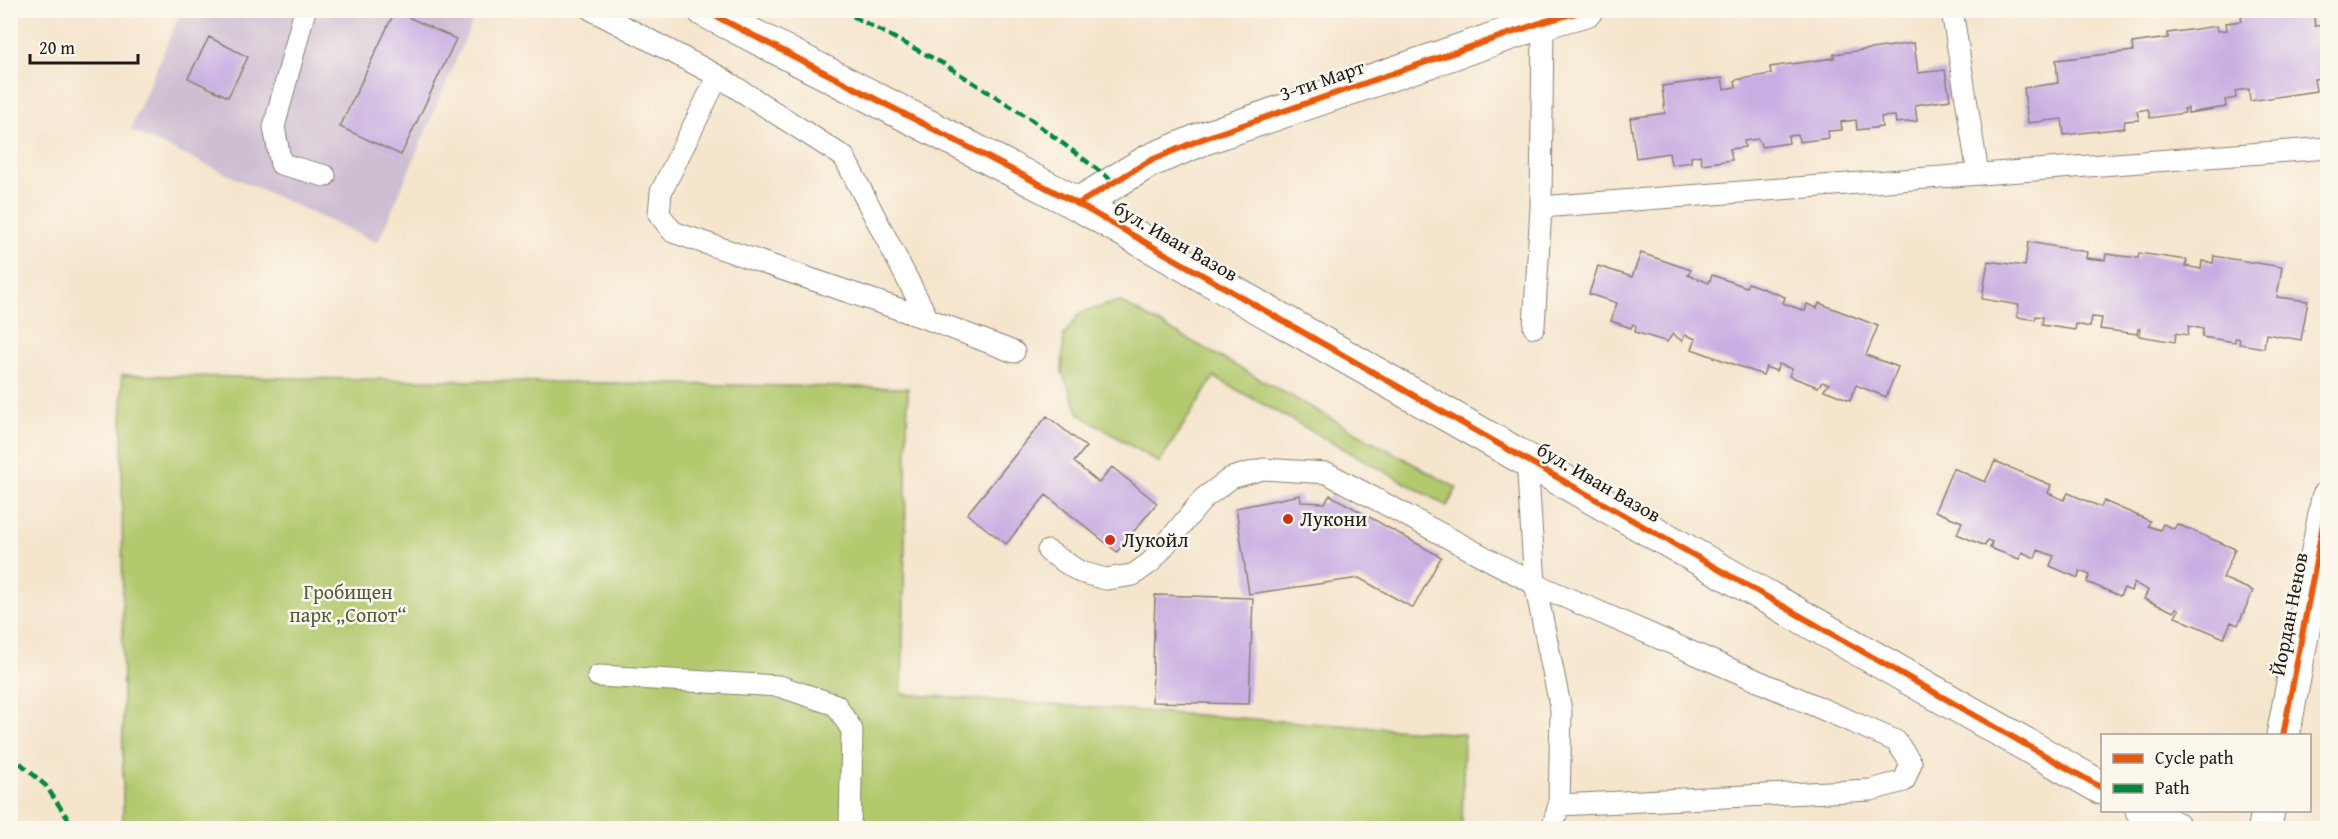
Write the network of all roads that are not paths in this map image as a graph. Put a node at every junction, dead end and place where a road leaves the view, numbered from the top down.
1 (305, 10) edge
2 (592, 10) edge
3 (704, 10) edge
4 (1586, 10) edge
5 (1952, 10) edge
6 (1543, 22) junction
7 (718, 76) junction
8 (2328, 148) edge
9 (1978, 174) junction
10 (325, 176) dead end
11 (1078, 204) junction
12 (1541, 207) junction
13 (928, 319) junction
14 (1534, 327) dead end
15 (1014, 352) dead end
16 (1527, 460) junction
17 (2328, 498) edge
18 (1048, 551) dead end
19 (1535, 584) junction
20 (598, 676) dead end
21 (2283, 734) edge
22 (2101, 787) edge
23 (1559, 805) junction
24 (2146, 812) edge
25 (2268, 812) edge
26 (850, 828) edge
27 (1552, 828) edge
28 (2174, 828) edge
29 (2265, 828) edge

1 - 10 lane
2 - 7 lane
3 - 11 main road, бул. Иван Вазов
4 - 6 main road, 3-ти Март
5 - 9 lane
6 - 11 main road, 3-ти Март
6 - 12 lane
7 - 13 lane
7 - 13 lane
8 - 9 lane
9 - 12 lane
11 - 16 main road, бул. Иван Вазов
12 - 14 lane
13 - 15 lane
16 - 19 lane
16 - 22 main road, бул. Иван Вазов
17 - 21 main road, Йордан Ненов
18 - 19 lane
19 - 23 lane
19 - 23 lane
20 - 26 lane
23 - 27 lane
24 - 28 main road
25 - 29 main road

